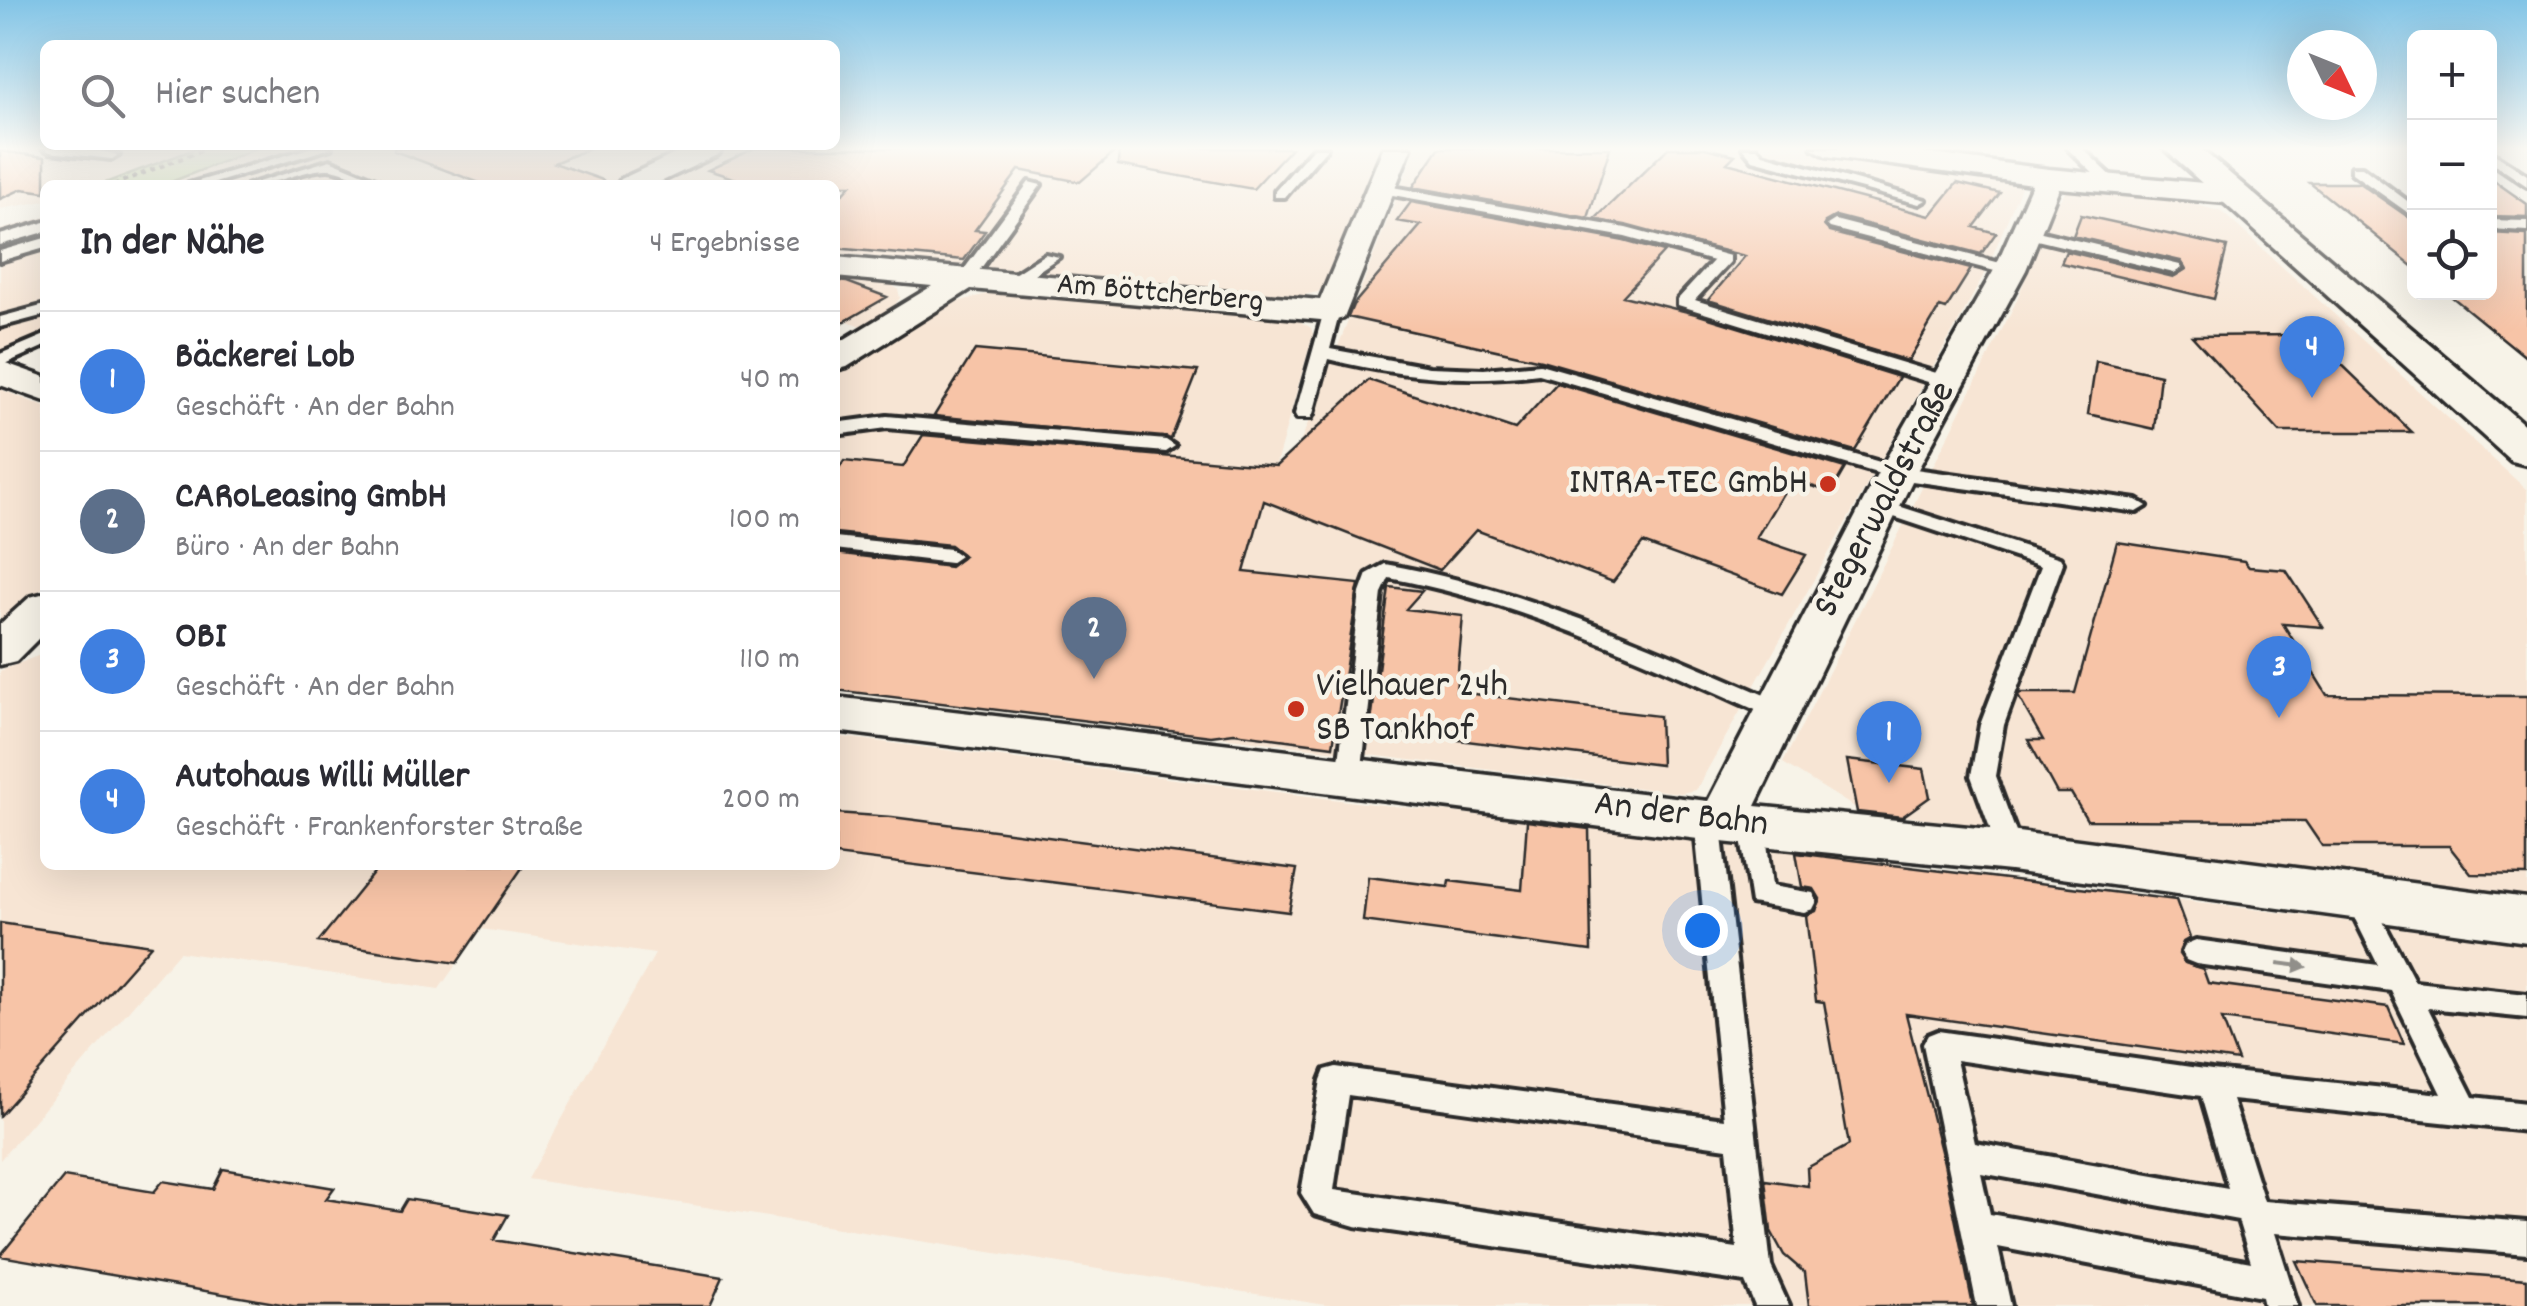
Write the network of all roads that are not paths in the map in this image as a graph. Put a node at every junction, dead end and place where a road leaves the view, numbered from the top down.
1 (1016, 209) edge
2 (1373, 209) edge
3 (1492, 209) edge
4 (2037, 209) edge
5 (2253, 209) edge
6 (1835, 224) dead end
7 (2497, 226) edge
8 (2527, 226) edge
9 (40, 228) edge
10 (2025, 233) junction
11 (0, 240) edge
12 (40, 245) edge
13 (0, 256) edge
14 (1051, 257) dead end
15 (840, 266) edge
16 (2174, 268) dead end
17 (2010, 270) junction
18 (965, 279) junction
19 (1012, 282) junction
20 (40, 311) edge
21 (1332, 311) junction
22 (0, 322) edge
23 (40, 342) edge
24 (1321, 352) junction
25 (840, 357) edge
26 (0, 361) edge
27 (0, 372) edge
28 (1947, 382) junction
29 (40, 388) edge
30 (1304, 414) dead end
31 (840, 429) edge
32 (2521, 441) edge
33 (1166, 446) dead end
34 (1891, 483) junction
35 (2137, 506) dead end
36 (840, 544) edge
37 (950, 556) dead end
38 (1777, 710) junction
39 (840, 715) edge
40 (1349, 776) junction
41 (1727, 822) junction
42 (2010, 851) junction
43 (2357, 897) junction
44 (1804, 901) dead end
45 (2527, 920) edge
46 (2196, 952) dead end
47 (2402, 986) junction
48 (2527, 1006) edge
49 (2212, 1084) junction
50 (2464, 1110) junction
51 (2527, 1117) edge
52 (1741, 1136) junction
53 (1962, 1156) junction
54 (2251, 1212) junction
55 (1976, 1227) junction
56 (2527, 1238) edge
57 (1755, 1268) junction
58 (2277, 1294) edge
59 (1772, 1306) edge
60 (1994, 1306) edge

1 - 18 lane
2 - 21 street
3 - 28 lane
4 - 10 street, Stegerwaldstraße
5 - 32 main road
6 - 17 lane
7 - 8 lane
9 - 11 lane
10 - 16 lane
10 - 17 street, Stegerwaldstraße
12 - 13 lane
14 - 19 lane
15 - 18 street, Am Böttcherberg
17 - 28 street, Stegerwaldstraße
18 - 19 street, Am Böttcherberg
18 - 25 street
19 - 21 street, Am Böttcherberg
20 - 22 lane
21 - 24 lane
23 - 26 lane
24 - 30 lane
24 - 34 lane
27 - 29 street
28 - 34 street, Stegerwaldstraße
31 - 33 lane
34 - 35 lane
34 - 38 street, Stegerwaldstraße
34 - 42 lane
36 - 37 lane
38 - 40 lane
38 - 41 street, Stegerwaldstraße
39 - 40 street, An der Bahn
40 - 41 street, An der Bahn
41 - 42 street, An der Bahn
41 - 44 lane
41 - 52 lane
42 - 43 street, An der Bahn
43 - 45 street, An der Bahn
43 - 47 lane
46 -> 47 lane
47 - 48 lane
47 - 50 lane
49 - 50 lane
49 - 53 lane
49 - 54 lane
50 - 51 lane
52 - 57 lane
52 - 57 lane
53 - 54 lane
53 - 55 lane
54 - 56 lane
54 - 58 lane
55 - 58 lane
55 - 60 lane
57 - 59 lane

